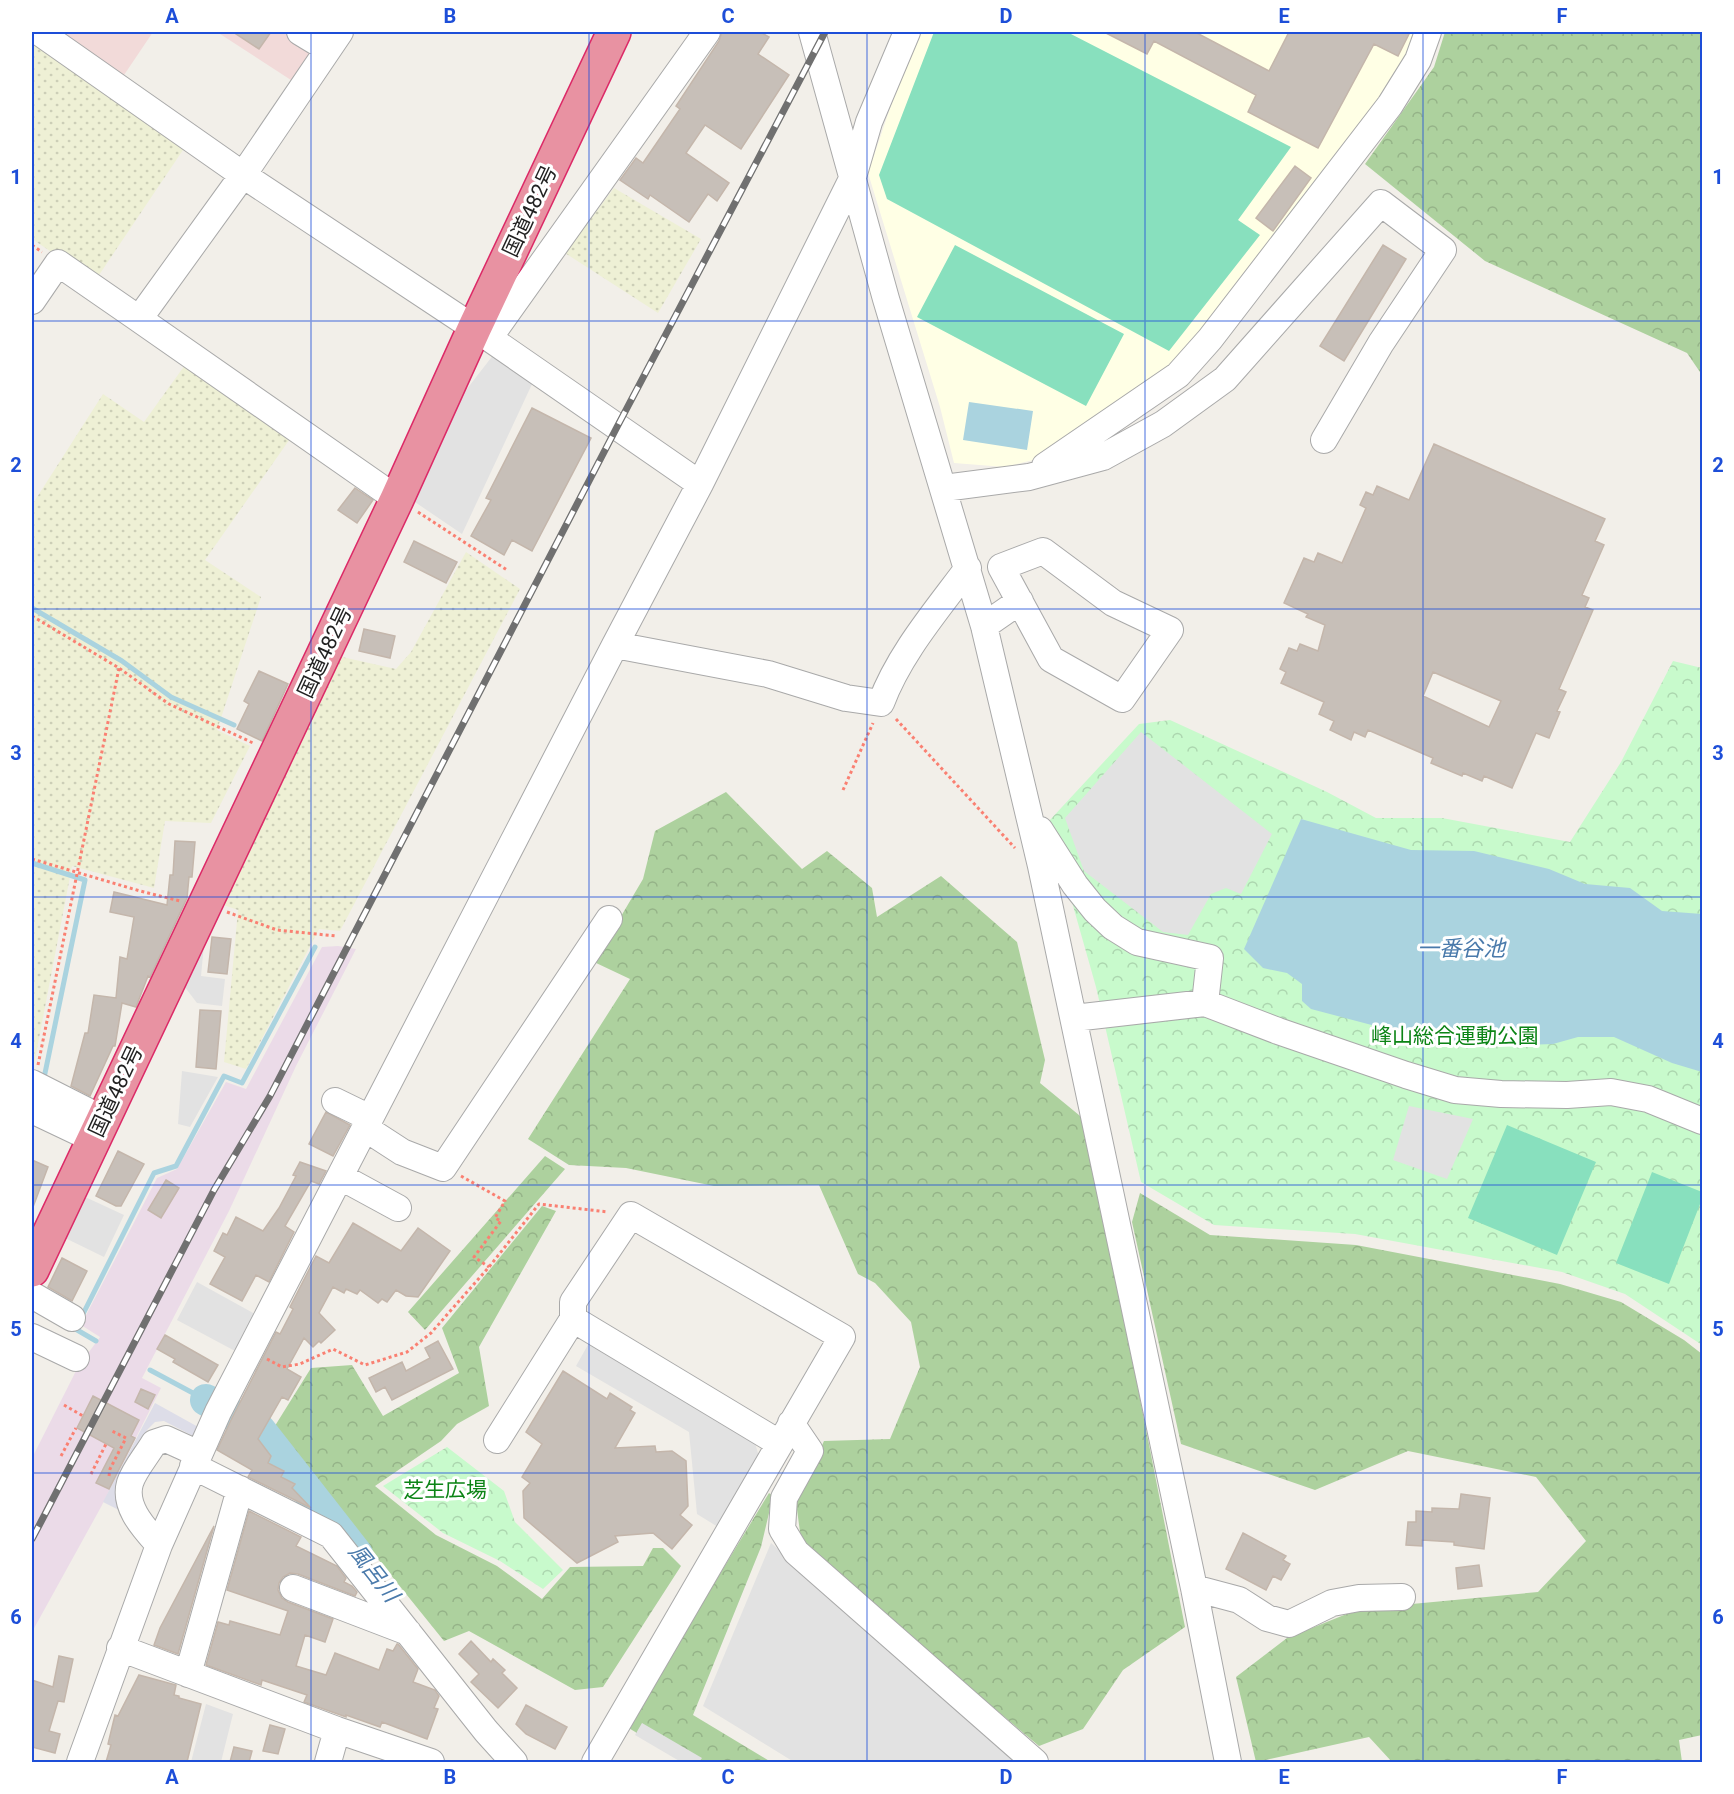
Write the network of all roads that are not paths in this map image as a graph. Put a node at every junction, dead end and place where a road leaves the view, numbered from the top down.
1 (39, 32) edge
2 (300, 32) edge
3 (614, 32) edge
4 (707, 32) edge
5 (813, 32) edge
6 (907, 32) edge
7 (1428, 32) edge
8 (334, 40) edge
9 (243, 175) junction
10 (853, 177) junction
11 (32, 301) edge
12 (139, 319) junction
13 (482, 334) junction
14 (1324, 440) dead end
15 (1029, 477) junction
16 (700, 484) junction
17 (944, 488) junction
18 (397, 499) junction
19 (968, 568) junction
20 (1020, 602) junction
21 (984, 626) junction
22 (615, 645) junction
23 (1029, 813) junction
24 (609, 920) dead end
25 (1205, 1003) junction
26 (1074, 1018) junction
27 (33, 1084) edge
28 (335, 1101) dead end
29 (32, 1110) edge
30 (1702, 1121) edge
31 (368, 1123) junction
32 (98, 1129) junction
33 (341, 1177) junction
34 (398, 1208) dead end
35 (32, 1270) edge
36 (32, 1295) edge
37 (72, 1317) dead end
38 (573, 1319) junction
39 (32, 1337) edge
40 (76, 1358) dead end
41 (785, 1433) junction
42 (497, 1440) dead end
43 (196, 1460) junction
44 (240, 1489) junction
45 (159, 1545) junction
46 (293, 1588) dead end
47 (1194, 1588) junction
48 (1402, 1597) dead end
49 (409, 1632) junction
50 (120, 1648) junction
51 (188, 1674) junction
52 (337, 1730) junction
53 (80, 1762) edge
54 (328, 1762) edge
55 (431, 1762) edge
56 (514, 1762) edge
57 (595, 1762) edge
58 (1035, 1762) edge
59 (1228, 1762) edge

1 - 9 street
2 - 8 street
3 - 13 highway, 国道482号
4 - 13 street
5 - 10 street
6 - 10 street
7 - 15 street
8 - 9 street
9 - 12 street
9 - 13 street
10 - 16 street
10 - 17 street
11 - 12 street
12 - 18 street
13 - 16 street
13 - 18 highway, 国道482号
14 - 15 street
15 - 17 street
16 - 22 street
17 - 19 street
18 - 32 highway, 国道482号
19 - 21 street
19 - 22 street
20 - 20 street
20 - 21 street
21 - 23 street
22 - 31 street
23 - 25 street
23 - 26 street
24 - 31 street
25 - 26 street
25 - 30 street
26 - 47 street
27 - 32 street
28 - 31 street
29 - 32 street
31 - 33 street
32 - 35 highway, 国道482号
33 - 34 street
33 - 43 street
36 - 37 street
38 - 41 street
38 - 41 street
38 - 42 street
39 - 40 street
41 - 57 street
41 - 58 street
43 - 44 street
43 - 45 street
43 - 45 street
44 - 49 street
44 - 51 street
45 - 50 street
46 - 49 street
47 - 48 street
47 - 59 street
49 - 56 street
50 - 51 street
50 - 53 street
51 - 52 street
52 - 54 street
52 - 55 street

